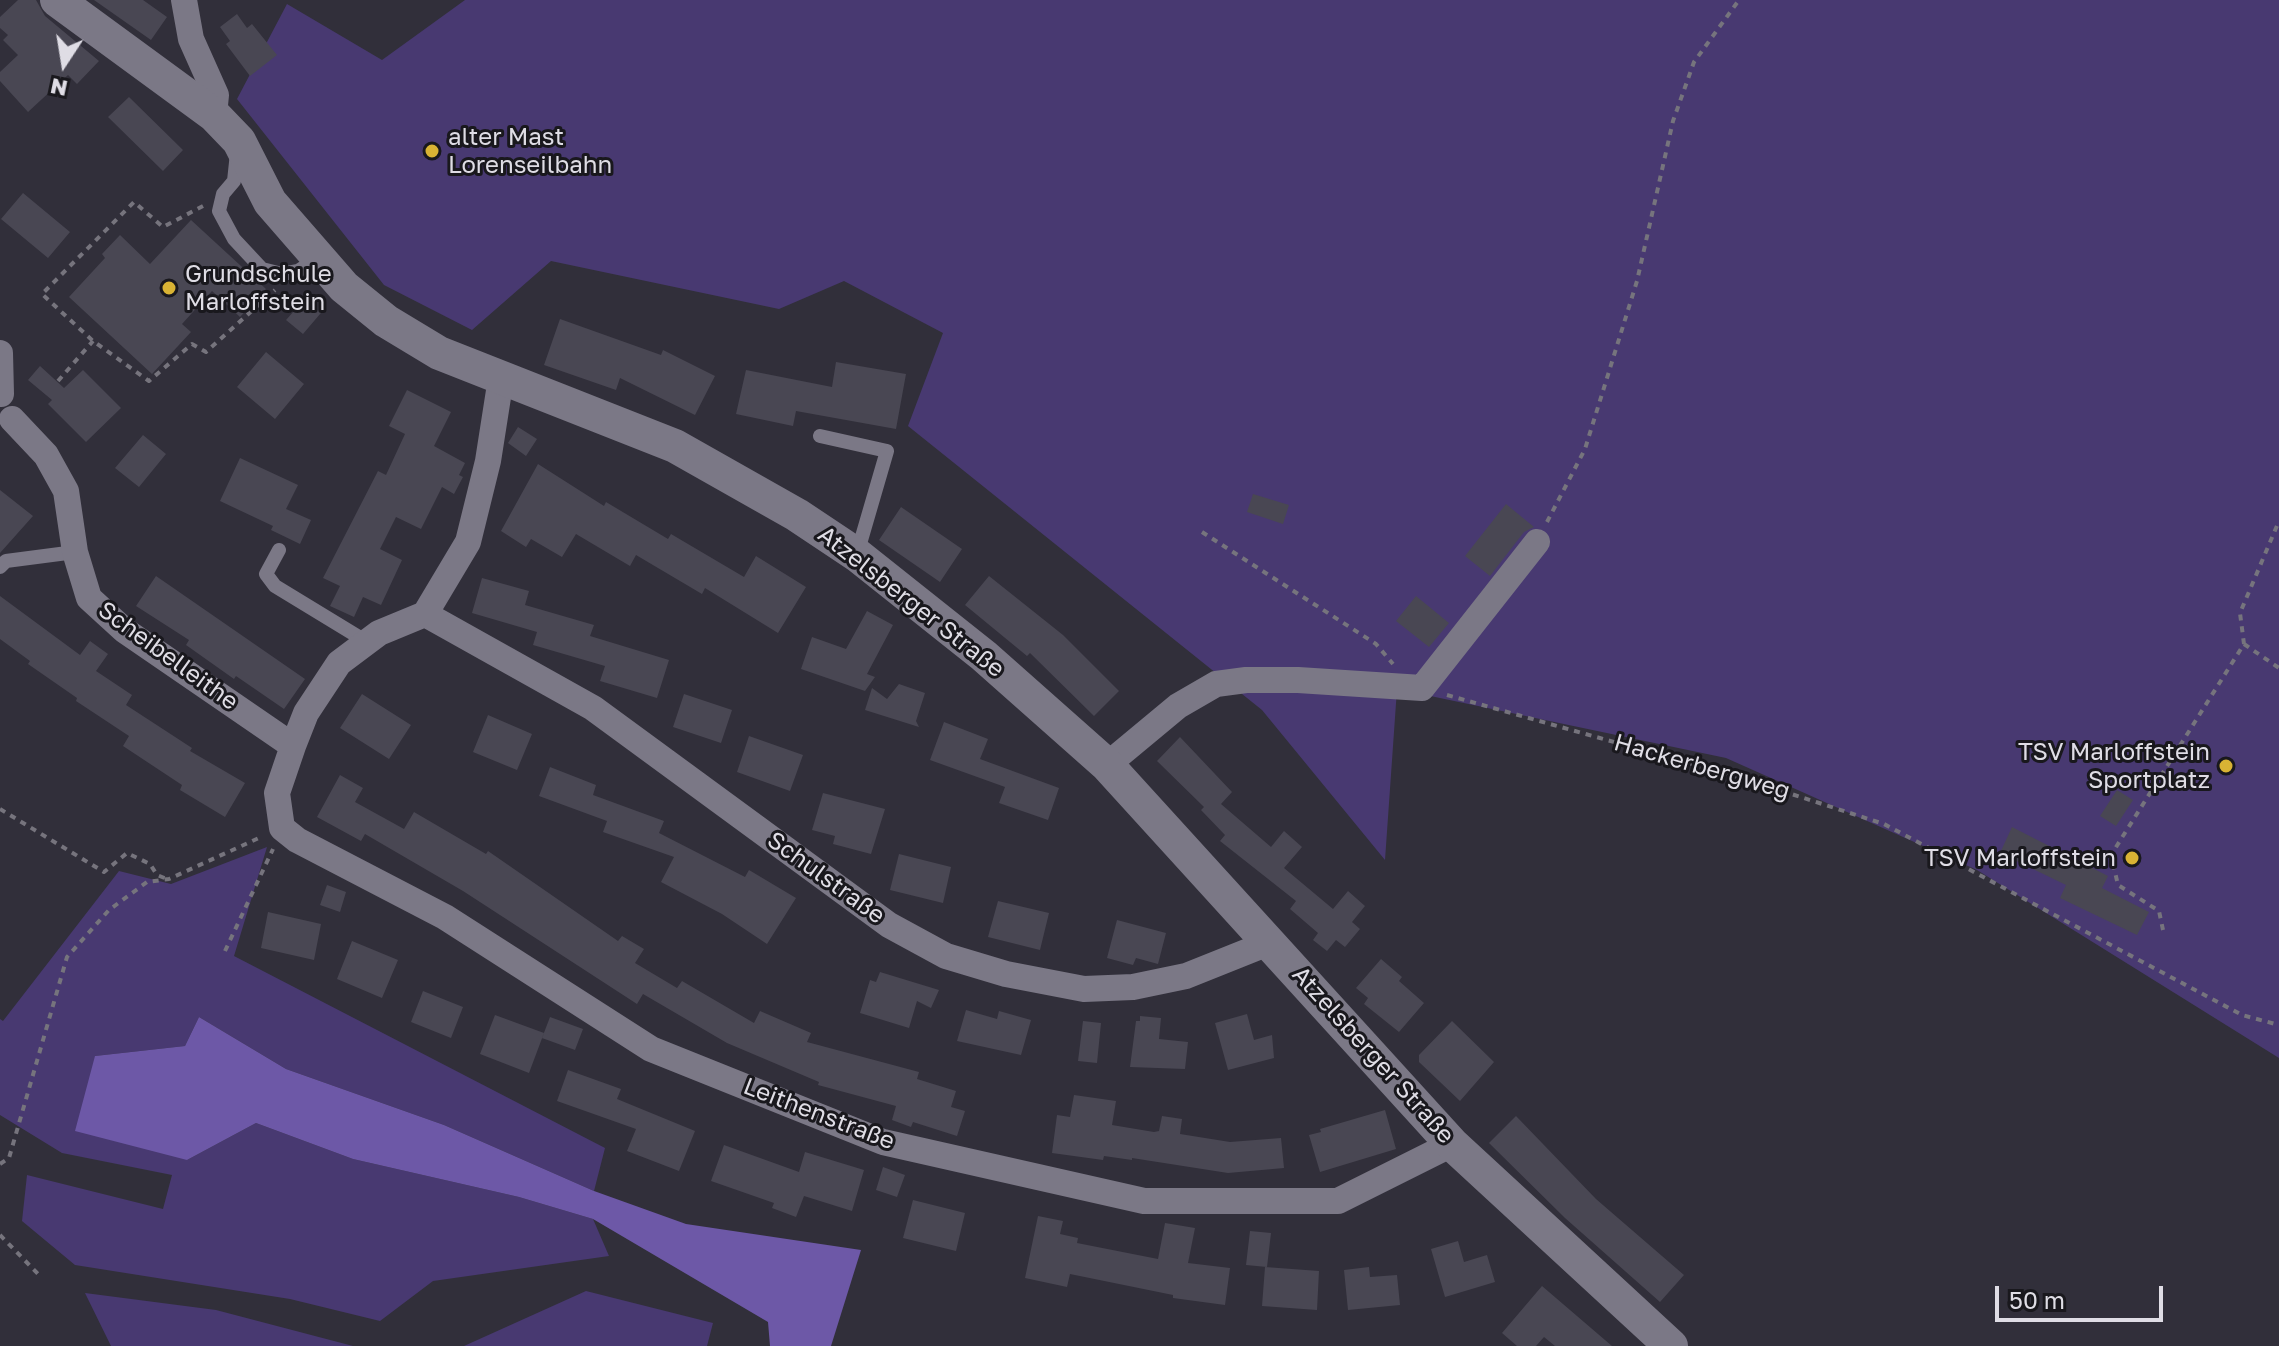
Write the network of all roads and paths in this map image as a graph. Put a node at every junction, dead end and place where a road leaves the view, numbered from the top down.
1 (57, 0) edge
2 (184, 0) edge
3 (1739, 0) edge
4 (214, 115) junction
5 (239, 141) junction
6 (221, 202) junction
7 (305, 265) junction
8 (93, 341) junction
9 (0, 353) edge
10 (501, 378) junction
11 (58, 381) dead end
12 (1, 394) edge
13 (6, 420) edge
14 (820, 436) dead end
15 (2279, 521) edge
16 (1202, 532) dead end
17 (1537, 542) joint
18 (279, 550) dead end
19 (75, 552) junction
20 (857, 555) junction
21 (0, 567) edge
22 (425, 614) junction
23 (367, 642) junction
24 (2244, 644) junction
25 (2279, 668) edge
26 (1412, 686) junction
27 (293, 746) junction
28 (1107, 765) junction
29 (0, 809) edge
30 (282, 828) junction
31 (169, 879) junction
32 (2163, 930) dead end
33 (1271, 942) junction
34 (225, 951) dead end
35 (2279, 1025) edge
36 (1452, 1144) junction
37 (0, 1164) edge
38 (0, 1235) edge
39 (41, 1277) dead end
40 (1671, 1346) edge

1 - 4 street, Atzelsberger Straße
2 - 4 street
3 - 17 path
4 - 5 street, Atzelsberger Straße
5 - 6 lane
5 - 7 street, Atzelsberger Straße
6 - 7 lane
6 - 8 path
7 - 8 path
7 - 10 street, Atzelsberger Straße
8 - 11 path
9 - 12 street, Scheibelleithe
10 - 20 street, Atzelsberger Straße
10 - 22 street
12 - 13 street, Scheibelleithe
13 - 19 street, Scheibelleithe
14 - 20 lane
15 - 24 path
16 - 26 path
17 - 26 street
18 - 23 lane
19 - 21 lane
19 - 27 street, Scheibelleithe
20 - 28 street, Atzelsberger Straße
22 - 23 street
22 - 33 street, Schulstraße
23 - 27 street
24 - 25 path
24 - 32 path
26 - 28 street
26 - 35 path, Hackerbergweg
27 - 30 street
28 - 33 street, Atzelsberger Straße
29 - 31 path
30 - 31 path
30 - 34 path
30 - 36 street, Leithenstraße
31 - 37 path
33 - 36 street, Atzelsberger Straße
36 - 40 street, Atzelsberger Straße
38 - 39 path

